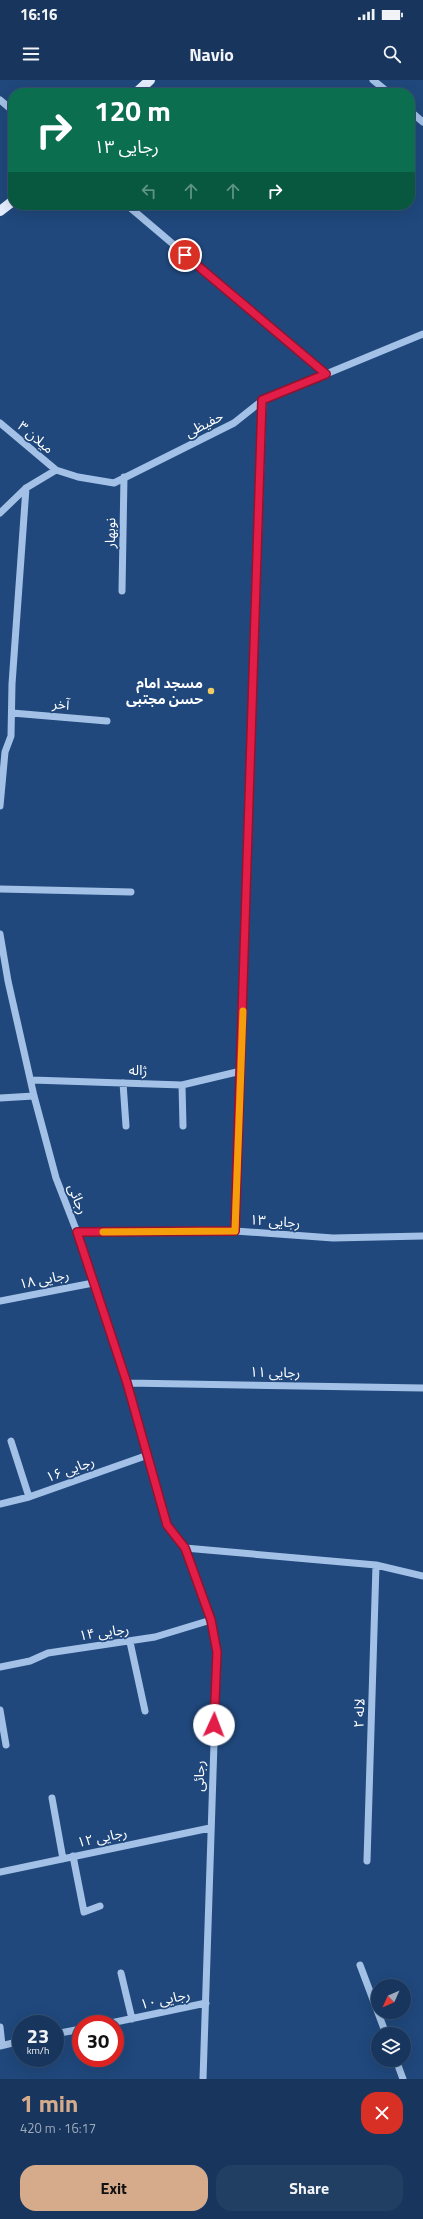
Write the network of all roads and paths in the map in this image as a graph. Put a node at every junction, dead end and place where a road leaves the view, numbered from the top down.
1 (150, 80) edge
2 (373, 80) edge
3 (141, 88) edge
4 (383, 88) edge
5 (0, 100) edge
6 (8, 107) edge
7 (415, 115) edge
8 (423, 122) edge
9 (8, 204) edge
10 (133, 210) edge
11 (0, 211) edge
12 (423, 334) edge
13 (326, 374) junction
14 (262, 400) junction
15 (0, 423) edge
16 (56, 470) junction
17 (124, 477) junction
18 (26, 488) junction
19 (0, 514) edge
20 (122, 591) dead end
21 (12, 713) junction
22 (107, 721) dead end
23 (3, 753) edge
24 (0, 806) edge
25 (0, 889) edge
26 (131, 892) dead end
27 (0, 934) edge
28 (241, 1071) junction
29 (32, 1080) junction
30 (123, 1083) junction
31 (182, 1084) junction
32 (34, 1096) junction
33 (0, 1098) edge
34 (126, 1126) dead end
35 (183, 1126) dead end
36 (235, 1231) junction
37 (77, 1232) junction
38 (423, 1236) edge
39 (93, 1283) junction
40 (0, 1301) edge
41 (127, 1383) junction
42 (423, 1388) edge
43 (12, 1441) dead end
44 (148, 1455) junction
45 (29, 1497) junction
46 (0, 1504) edge
47 (185, 1548) junction
48 (376, 1565) junction
49 (423, 1576) edge
50 (211, 1620) junction
51 (130, 1642) junction
52 (0, 1667) edge
53 (0, 1710) edge
54 (144, 1711) dead end
55 (6, 1745) dead end
56 (52, 1798) dead end
57 (210, 1828) junction
58 (73, 1856) junction
59 (63, 1859) junction
60 (367, 1862) dead end
61 (0, 1872) edge
62 (100, 1906) dead end
63 (360, 1965) dead end
64 (121, 1973) dead end
65 (206, 2003) junction
66 (132, 2019) junction
67 (124, 2021) edge
68 (0, 2027) edge
69 (383, 2027) edge
70 (12, 2044) edge
71 (1, 2046) edge
72 (399, 2067) edge
73 (203, 2079) edge
74 (403, 2079) edge

1 - 3 main road
2 - 4 street
5 - 6 street
7 - 8 street
9 - 11 main road
10 - 13 street
12 - 13 street, حفیظی
13 - 14 street, حفیظی
14 - 17 street, حفیظی
14 - 28 street
15 - 16 street, میلان ۳
16 - 17 street, حفیظی
16 - 18 street
17 - 20 street, نوبهار
18 - 19 street
18 - 21 street
21 - 22 street, آخر
21 - 23 street
23 - 24 street
25 - 26 street
27 - 29 street, رجائی
28 - 31 street, ژاله
28 - 36 street
29 - 30 street, ژاله
29 - 32 street, رجائی
30 - 31 street, ژاله
30 - 34 street
31 - 35 street
32 - 33 street
32 - 37 street, رجائی
36 - 37 street, رجایی ۱۳
36 - 38 street, رجایی ۱۳
37 - 39 street, رجائی
39 - 40 street, رجایی ۱۸
39 - 41 street, رجائی
41 - 42 street, رجایی ۱۱
41 - 44 street, رجائی
43 - 45 street
44 - 45 street, رجایی ۱۶
44 - 47 street, رجائی
45 - 46 street, رجایی ۱۶
47 - 48 street
47 - 50 street, رجائی
48 - 49 street
48 - 60 street, لاله ۲
50 - 51 street, رجایی ۱۴
50 - 57 street, رجائی
51 - 52 street, رجایی ۱۴
51 - 54 street
53 - 55 street
56 - 59 street
57 - 58 street, رجایی ۱۲
57 - 65 street, رجائی
58 - 59 street, رجایی ۱۲
58 - 62 street
59 - 61 street, رجایی ۱۲
63 - 69 street
64 - 66 street
65 - 66 street, رجایی ۱۰
65 - 73 street, رجائی
66 - 67 street, رجایی ۱۰
68 - 71 street
70 - 71 street
72 - 74 street

